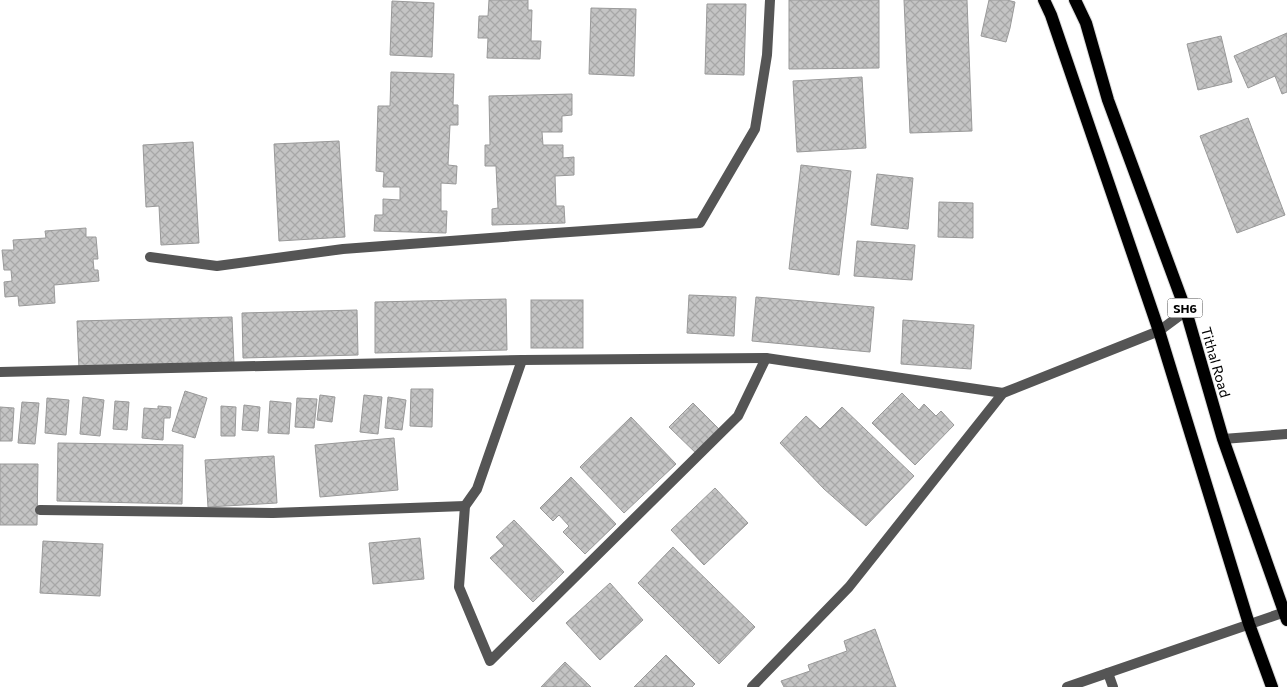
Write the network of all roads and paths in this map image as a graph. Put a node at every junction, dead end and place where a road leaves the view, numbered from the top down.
1 (770, 0) edge
2 (1044, 0) edge
3 (1075, 0) edge
4 (150, 257) dead end
5 (1186, 310) junction
6 (1159, 331) junction
7 (766, 358) junction
8 (522, 360) junction
9 (0, 372) edge
10 (1003, 393) junction
11 (1287, 434) edge
12 (1223, 439) junction
13 (465, 506) junction
14 (40, 510) dead end
15 (1286, 616) edge
16 (1249, 624) junction
17 (1108, 673) junction
18 (752, 687) edge
19 (1067, 687) edge
20 (1113, 687) edge
21 (1272, 687) edge

1 - 4 street
2 - 6 main road
3 - 5 main road, Tithal Road / SH6
5 - 6 street
5 - 12 main road, Tithal Road / SH6
6 - 10 street
6 - 16 main road
7 - 8 street
7 - 10 street
7 - 13 street
8 - 9 street
8 - 13 street
10 - 18 street
11 - 12 street
12 - 15 main road, Tithal Road / SH6
13 - 14 street
15 - 16 street
16 - 17 street
16 - 21 main road
17 - 19 street
17 - 20 street

